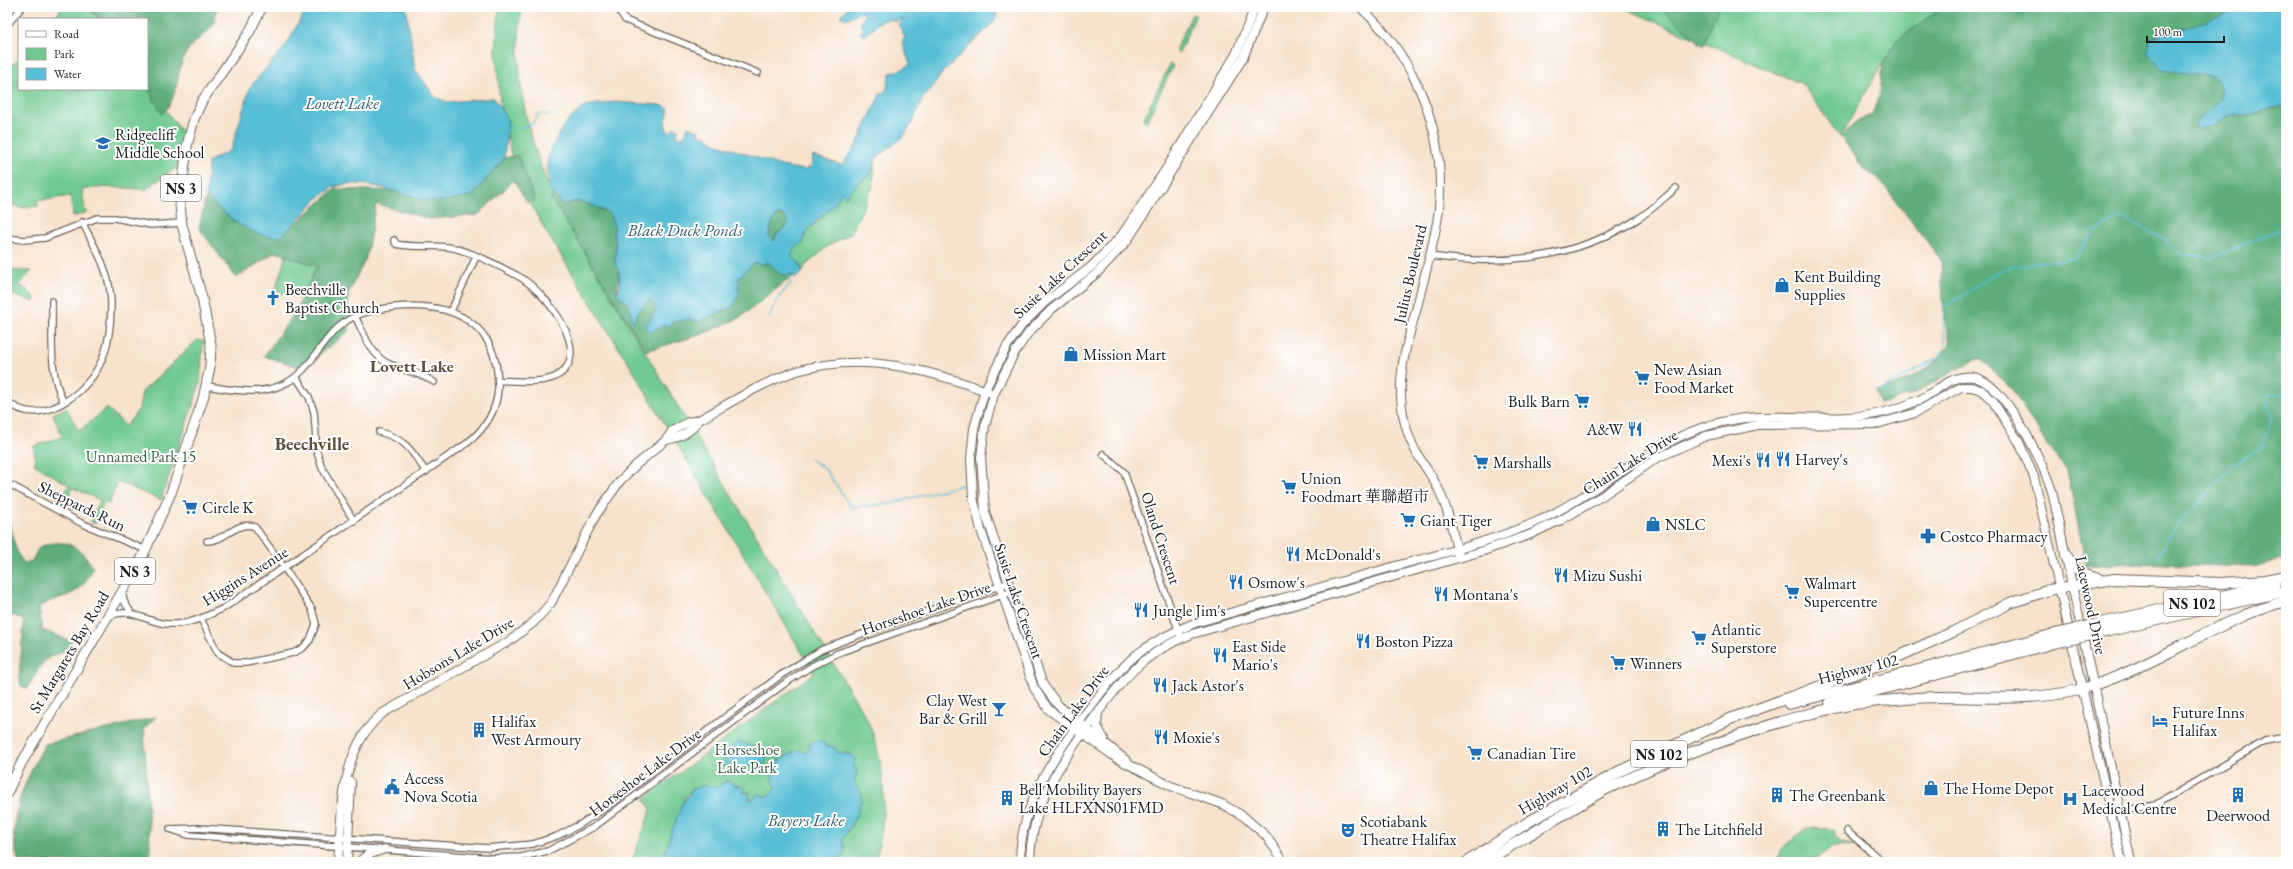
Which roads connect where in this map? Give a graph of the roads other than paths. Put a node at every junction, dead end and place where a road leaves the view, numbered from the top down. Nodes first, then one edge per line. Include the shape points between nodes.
1 (22, 7) edge
2 (262, 7) edge
3 (617, 7) edge
4 (1255, 7) edge
5 (1264, 7) edge
6 (1360, 7) edge
7 (7, 25) edge
8 (758, 73) dead end
9 (1676, 188) dead end
10 (82, 222) junction
11 (182, 223) junction
12 (7, 238) edge
13 (394, 240) dead end
14 (1429, 256) junction
15 (476, 257) junction
16 (52, 301) dead end
17 (451, 311) junction
18 (356, 316) junction
19 (296, 378) junction
20 (1976, 378) joint
21 (498, 381) junction
22 (434, 382) dead end
23 (207, 386) junction
24 (985, 390) junction
25 (1981, 390) joint
26 (994, 394) junction
27 (7, 401) edge
28 (63, 401) junction
29 (379, 432) dead end
30 (1103, 454) dead end
31 (426, 472) junction
32 (7, 483) edge
33 (354, 521) junction
34 (207, 541) dead end
35 (146, 550) junction
36 (1457, 550) junction
37 (2066, 556) junction
38 (1460, 558) junction
39 (284, 568) junction
40 (2286, 576) edge
41 (2103, 580) junction
42 (2286, 582) edge
43 (2072, 585) junction
44 (1010, 588) junction
45 (2059, 588) junction
46 (1001, 591) junction
47 (2286, 591) edge
48 (122, 592) junction
49 (1321, 592) junction
50 (2286, 601) edge
51 (131, 613) junction
52 (107, 618) junction
53 (201, 619) junction
54 (2099, 629) junction
55 (1178, 630) junction
56 (1181, 638) junction
57 (2052, 639) junction
58 (2093, 685) junction
59 (2081, 688) junction
60 (1098, 712) junction
61 (1078, 725) junction
62 (1084, 731) junction
63 (2286, 737) edge
64 (1107, 743) junction
65 (1675, 758) junction
66 (1132, 765) junction
67 (1616, 773) junction
68 (7, 793) edge
69 (2116, 814) junction
70 (218, 830) junction
71 (1847, 831) dead end
72 (266, 833) junction
73 (217, 837) junction
74 (265, 840) junction
75 (344, 842) junction
76 (435, 844) junction
77 (1022, 844) junction
78 (1031, 846) junction
79 (385, 850) junction
80 (434, 853) junction
81 (338, 862) edge
82 (347, 862) edge
83 (358, 862) edge
84 (1020, 862) edge
85 (1030, 862) edge
86 (1284, 862) edge
87 (1467, 862) edge
88 (1484, 862) edge
89 (1883, 862) edge
90 (2122, 862) edge
91 (2131, 862) edge

1 - 7 street
2 - 11 main road, St Margarets Bay Road / NS 3 via 249,33 206,95 194,120 188,139 181,186
3 - 8 street via 625,20
4 - 24 street, Susie Lake Crescent via 1236,54 1121,236 1091,267 1045,302 1022,325 1007,346
5 - 26 street, Susie Lake Crescent via 1243,58 1127,241 1097,273 1052,309 1029,332 1014,352
6 - 14 street, Julius Boulevard via 1383,30 1406,62 1420,89 1433,128 1440,188
9 - 14 street via 1627,226 1571,249 1542,256 1512,259 1464,260
10 - 11 street via 104,218 151,225
10 - 12 street via 45,238
10 - 28 street via 107,272 111,320 106,348 98,368 81,389
11 - 23 main road, St Margarets Bay Road / NS 3 via 210,334 211,360
13 - 15 street via 396,244 407,246 452,248
14 - 36 street, Julius Boulevard via 1402,367 1402,405 1411,442 1437,485 1446,507
15 - 17 street
15 - 21 street via 518,276 533,286 550,305 571,342 570,359 557,375 544,380
16 - 28 street via 52,356 56,381
17 - 18 street via 411,306 375,310
17 - 21 street via 471,323 485,339 496,362
18 - 19 street via 336,329
18 - 22 street via 377,356 388,364 423,375
19 - 23 street via 280,386 259,391
19 - 33 street via 314,412 317,452 322,468
20 - 36 street, Chain Lake Drive via 1956,378 1918,400 1881,413 1846,417 1747,416 1700,428 1658,447 1595,490 1537,521
20 - 37 street, Lacewood Drive via 1991,385 2018,421 2037,454 2052,491
21 - 31 street via 495,403 488,422 481,431
23 - 35 main road, St Margarets Bay Road / NS 3 via 170,493
24 - 26 street, Hobsons Lake Drive
24 - 46 street, Susie Lake Crescent via 974,428 972,480 978,519
24 - 75 street, Hobsons Lake Drive via 913,368 862,362 833,364 796,372 771,382 699,420 693,429 677,439 666,440 636,465 605,500 556,594 543,613 511,640 379,716 362,738 346,780
25 - 38 street, Chain Lake Drive via 1971,387 1956,388 1915,413 1877,424 1758,425 1706,436 1657,458 1602,496 1561,520 1506,544
25 - 45 street, Lacewood Drive via 2000,412 2028,461
26 - 44 street, Susie Lake Crescent via 982,444 982,486 985,512
27 - 28 street via 16,408 30,412 44,411
29 - 31 street via 404,442
30 - 55 street, Oland Crescent via 1124,472
31 - 33 street, Higgins Avenue
32 - 35 street, Sheppards Run via 85,525
33 - 39 street, Higgins Avenue
34 - 39 street via 218,540 242,526 252,526 261,534
35 - 48 main road, St Margarets Bay Road / NS 3
36 - 38 street, Julius Boulevard
36 - 49 street, Chain Lake Drive
37 - 41 highway via 2079,571
37 - 43 street, Lacewood Drive
38 - 49 street, Chain Lake Drive
39 - 53 street, Higgins Avenue via 224,608
39 - 53 street via 310,606 315,618 313,635 303,648 294,653 234,663 218,653
40 - 41 highway via 2221,583
41 - 43 highway
42 - 54 highway, Highway 102 / NS 102
43 - 45 highway
43 - 58 street, Lacewood Drive
44 - 46 street, Horseshoe Lake Drive
44 - 46 street, Horseshoe Lake Drive
44 - 61 street, Susie Lake Crescent via 1043,685 1055,702
45 - 59 street, Lacewood Drive
45 - 67 highway via 2010,603 1954,632 1884,663 1730,719
46 - 61 street, Susie Lake Crescent via 1036,692 1050,710
46 - 76 street, Horseshoe Lake Drive via 842,641 816,652 781,675 601,811 557,836 533,844 506,848
46 - 80 street, Horseshoe Lake Drive via 847,649 817,663 784,684 594,827 548,851 509,858
47 - 54 highway, Highway 102 / NS 102
48 - 51 street via 125,605
48 - 52 main road, St Margarets Bay Road / NS 3
49 - 55 street, Chain Lake Drive
49 - 56 street, Chain Lake Drive
50 - 58 highway via 2226,624 2120,677
51 - 52 street via 120,612
51 - 53 street, Higgins Avenue via 151,622 168,624 190,623
52 - 68 main road, St Margarets Bay Road / NS 3 via 18,768
54 - 57 highway, Highway 102 / NS 102, bridge
55 - 56 street, Oland Crescent
55 - 61 street, Chain Lake Drive via 1145,648 1126,664 1106,685
56 - 60 street, Chain Lake Drive via 1158,650 1132,671
57 - 65 highway, Highway 102 / NS 102 via 1816,707
57 - 67 highway, Highway 102 / NS 102 via 1806,698 1720,728
58 - 59 highway
58 - 69 street, Lacewood Drive
59 - 65 highway via 2028,697 1937,697 1824,709
59 - 69 street, Lacewood Drive
60 - 62 street, Chain Lake Drive
60 - 64 street via 1097,726
61 - 62 street
61 - 77 street, Chain Lake Drive via 1036,791 1025,823
62 - 64 street
62 - 66 street via 1118,759
62 - 78 street, Chain Lake Drive via 1062,760 1049,784 1036,818
63 - 69 street via 2265,741 2159,803
64 - 66 street
65 - 88 highway, Highway 102 / NS 102 via 1604,790
66 - 86 street via 1171,786 1232,808 1266,836
67 - 87 highway, Highway 102 / NS 102 via 1530,821
69 - 90 street, Lacewood Drive
69 - 91 street, Lacewood Drive
70 - 72 street, Horseshoe Lake Drive
70 - 73 street
70 - 73 street, Horseshoe Lake Drive via 174,827 170,829 188,835
71 - 89 street
72 - 74 street
72 - 75 street, Horseshoe Lake Drive
73 - 74 street, Horseshoe Lake Drive
74 - 75 street, Horseshoe Lake Drive
75 - 76 street, Horseshoe Lake Drive
75 - 79 street, Horseshoe Lake Drive
75 - 81 street
75 - 82 street
76 - 80 street
77 - 78 street
77 - 84 street, Chain Lake Drive
78 - 85 street, Chain Lake Drive
79 - 80 street, Horseshoe Lake Drive
79 - 83 street

